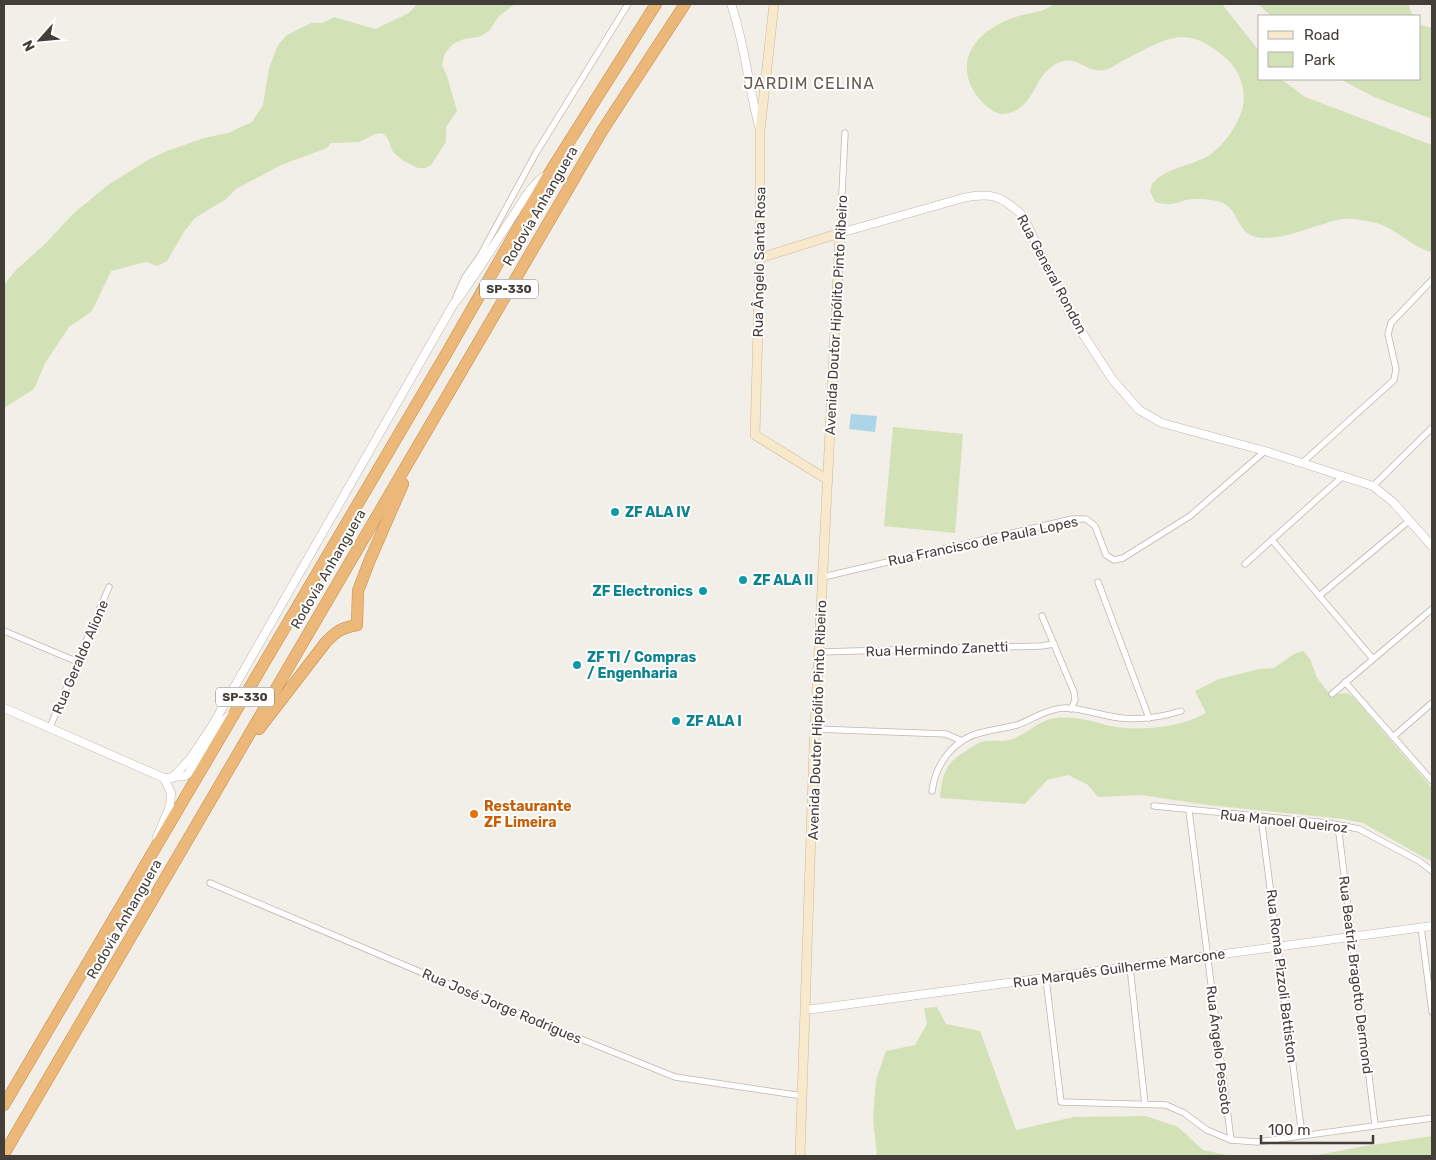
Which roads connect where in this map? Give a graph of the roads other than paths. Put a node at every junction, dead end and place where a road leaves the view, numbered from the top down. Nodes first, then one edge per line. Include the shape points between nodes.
1 (628, 4) edge
2 (656, 4) edge
3 (686, 4) edge
4 (731, 4) edge
5 (774, 4) edge
6 (760, 131) junction
7 (845, 134) dead end
8 (550, 172) junction
9 (840, 233) junction
10 (760, 258) junction
11 (1432, 280) edge
12 (453, 305) junction
13 (1432, 428) edge
14 (425, 433) junction
15 (1265, 451) junction
16 (1302, 463) junction
17 (1343, 476) junction
18 (828, 480) junction
19 (1373, 486) junction
20 (1410, 520) junction
21 (1272, 540) junction
22 (1432, 546) edge
23 (1245, 564) dead end
24 (823, 577) junction
25 (1098, 582) dead end
26 (109, 588) dead end
27 (1320, 596) junction
28 (1432, 609) edge
29 (1042, 616) dead end
30 (4, 632) edge
31 (1054, 644) junction
32 (819, 652) junction
33 (1373, 659) junction
34 (78, 662) junction
35 (1345, 682) junction
36 (1332, 694) dead end
37 (1432, 703) edge
38 (239, 707) junction
39 (4, 708) edge
40 (1071, 708) junction
41 (1181, 711) dead end
42 (1149, 718) junction
43 (50, 728) junction
44 (815, 729) junction
45 (1393, 737) junction
46 (962, 741) junction
47 (236, 758) junction
48 (164, 778) junction
49 (172, 778) junction
50 (1432, 781) edge
51 (932, 791) dead end
52 (1154, 806) dead end
53 (1190, 811) junction
54 (1261, 817) junction
55 (1338, 825) junction
56 (149, 860) junction
57 (1432, 870) edge
58 (210, 883) dead end
59 (1421, 926) junction
60 (1432, 926) edge
61 (1351, 936) junction
62 (1278, 947) junction
63 (1208, 956) junction
64 (1130, 967) junction
65 (1046, 979) junction
66 (806, 1010) junction
67 (1432, 1012) edge
68 (803, 1096) junction
69 (1146, 1104) junction
70 (4, 1105) edge
71 (1432, 1118) edge
72 (1375, 1125) junction
73 (1302, 1135) junction
74 (1231, 1140) junction
75 (4, 1155) edge
76 (800, 1156) edge

1 - 12 street via 536,153 480,256 465,277
2 - 8 highway, Rodovia Anhanguera / SP-330
3 - 14 highway, Rodovia Anhanguera / SP-330 via 602,131
4 - 6 street
5 - 6 main road, Rua Ângelo Santa Rosa
6 - 10 main road, Rua Ângelo Santa Rosa
7 - 9 street, Avenida Doutor Hipólito Pinto Ribeiro
8 - 12 street via 536,182
8 - 38 highway, Rodovia Anhanguera / SP-330
9 - 10 main road, Rua General Rondon
9 - 15 street, Rua General Rondon via 963,198 981,194 998,197 1023,216 1070,314 1112,378 1139,410 1162,423
9 - 18 main road, Avenida Doutor Hipólito Pinto Ribeiro
10 - 18 main road, Rua Ângelo Santa Rosa via 754,435
11 - 16 street via 1392,323 1388,334 1396,369 1394,380
12 - 49 street via 212,726 190,759
13 - 19 street
14 - 47 highway, Rodovia Anhanguera / SP-330
14 - 47 highway via 358,591 357,625 344,628 326,642
15 - 16 street, Rua General Rondon
15 - 24 street, Rua Francisco de Paula Lopes via 1190,516 1123,558 1114,560 1106,554 1095,526 1086,519 1072,519
16 - 17 street, Rua General Rondon
17 - 19 street, Rua General Rondon
17 - 21 street
18 - 24 main road, Avenida Doutor Hipólito Pinto Ribeiro
19 - 20 street, Rua General Rondon
20 - 22 street, Rua General Rondon
20 - 27 street
21 - 23 street
21 - 27 street
24 - 32 main road, Avenida Doutor Hipólito Pinto Ribeiro
25 - 42 street
26 - 34 street, Rua Geraldo Alione
27 - 33 street
28 - 33 street
29 - 31 street
30 - 34 street
31 - 32 street, Rua Hermindo Zanetti
31 - 40 street via 1074,692 1076,700
32 - 44 main road, Avenida Doutor Hipólito Pinto Ribeiro
33 - 35 street
34 - 43 street, Rua Geraldo Alione
35 - 36 street
35 - 45 street
37 - 45 street
38 - 49 street via 223,721 188,774
38 - 56 highway, Rodovia Anhanguera / SP-330
39 - 43 street
40 - 42 street via 1120,718
40 - 46 street via 1046,712
41 - 42 street
43 - 48 street
44 - 46 street via 946,734
44 - 66 main road, Avenida Doutor Hipólito Pinto Ribeiro
45 - 50 street
46 - 51 street via 941,763
47 - 75 highway, Rodovia Anhanguera / SP-330
48 - 49 street
48 - 56 street via 171,793 170,806
52 - 53 street, Rua Manoel Queiroz
53 - 54 street, Rua Manoel Queiroz
53 - 63 street, Rua Ângelo Pessoto
54 - 55 street, Rua Manoel Queiroz
54 - 62 street, Rua Roma Pizzoli Battiston
55 - 57 street, Rua Manoel Queiroz via 1359,829
55 - 61 street, Rua Beatriz Bragotto Dermond
56 - 70 highway, Rodovia Anhanguera / SP-330
58 - 68 street, Rua José Jorge Rodrigues via 675,1077
59 - 60 street, Rua Marquês Guilherme Marcone
59 - 61 street, Rua Marquês Guilherme Marcone
59 - 67 street
61 - 62 street, Rua Marquês Guilherme Marcone
61 - 72 street, Rua Beatriz Bragotto Dermond
62 - 63 street, Rua Marquês Guilherme Marcone
62 - 73 street, Rua Roma Pizzoli Battiston
63 - 64 street, Rua Marquês Guilherme Marcone
63 - 74 street, Rua Ângelo Pessoto
64 - 65 street, Rua Marquês Guilherme Marcone
64 - 69 street
65 - 66 street, Rua Marquês Guilherme Marcone
65 - 69 street via 1061,1102
66 - 68 main road, Avenida Doutor Hipólito Pinto Ribeiro
68 - 76 main road, Avenida Doutor Hipólito Pinto Ribeiro
69 - 74 street via 1166,1105 1184,1112 1207,1130
71 - 72 street
72 - 73 street
73 - 74 street via 1257,1142

